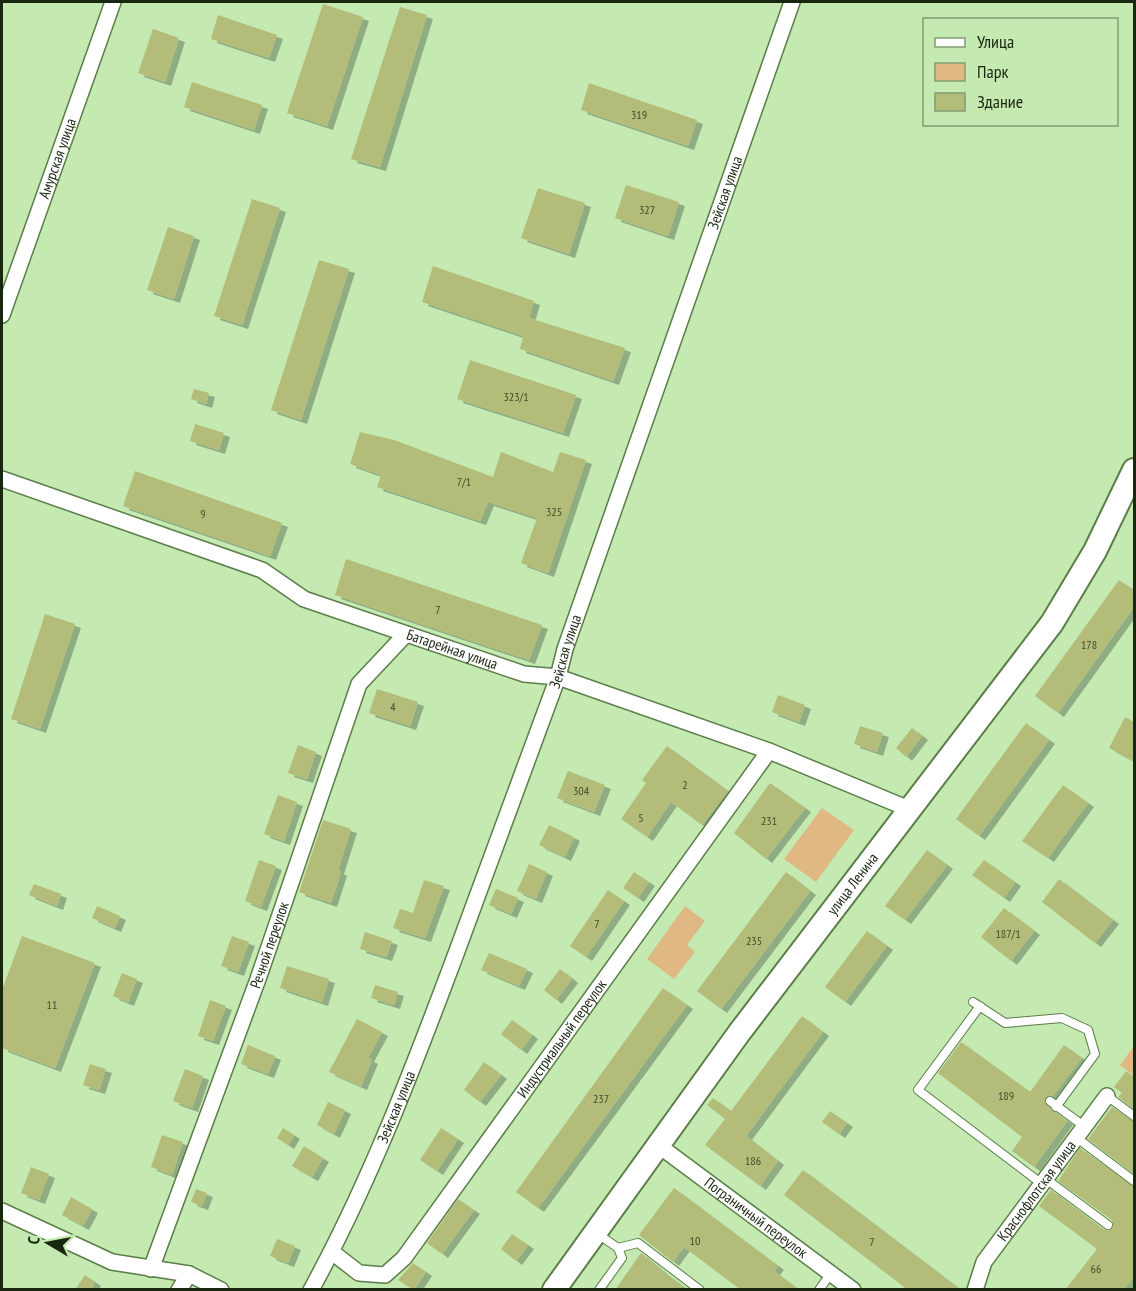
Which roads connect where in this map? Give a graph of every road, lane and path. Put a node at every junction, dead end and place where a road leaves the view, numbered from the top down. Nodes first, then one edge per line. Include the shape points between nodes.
1 (113, 2) edge
2 (792, 2) edge
3 (2, 315) edge
4 (1134, 470) edge
5 (2, 479) edge
6 (406, 634) junction
7 (558, 677) junction
8 (769, 751) junction
9 (909, 809) junction
10 (1107, 1096) joint
11 (1134, 1116) edge
12 (1081, 1133) junction
13 (658, 1145) junction
14 (1044, 1181) junction
15 (1134, 1181) edge
16 (2, 1211) edge
17 (1108, 1225) dead end
18 (594, 1232) junction
19 (618, 1248) junction
20 (332, 1252) junction
21 (151, 1269) junction
22 (189, 1274) junction
23 (831, 1274) junction
24 (179, 1290) edge
25 (220, 1290) edge
26 (311, 1290) edge
27 (554, 1290) edge
28 (599, 1290) edge
29 (700, 1290) edge
30 (819, 1290) edge
31 (853, 1290) edge
32 (975, 1290) edge

1 - 3 street, Амурская улица
2 - 7 street, Зейская улица
4 - 9 main road, улица Ленина via 1095,551 1052,623
5 - 6 street, Батарейная улица via 262,570 304,599
6 - 7 street, Батарейная улица via 524,674
6 - 21 street, Речной переулок via 359,684 258,979
7 - 8 street, Батарейная улица
7 - 20 street, Зейская улица via 413,1065
8 - 9 street, Батарейная улица
8 - 20 street, Индустриальный переулок via 404,1258 385,1275 359,1273
9 - 13 main road, улица Ленина
10 - 11 lane
10 - 12 street, Краснофлотская улица
12 - 14 street, Краснофлотская улица
12 - 14 lane via 1053,1104 1095,1054 1088,1030 1062,1018 1005,1023 977,1004 918,1090
12 - 15 lane
13 - 18 main road, улица Ленина
13 - 23 street, Пограничный переулок
14 - 17 lane
14 - 32 street, Краснофлотская улица via 984,1262
16 - 21 street via 112,1262
18 - 19 lane
18 - 27 main road, улица Ленина
19 - 28 lane via 622,1258
19 - 29 lane via 638,1243
20 - 26 street, Зейская улица
21 - 22 street
22 - 24 street
22 - 25 street
23 - 30 lane
23 - 31 street, Пограничный переулок

